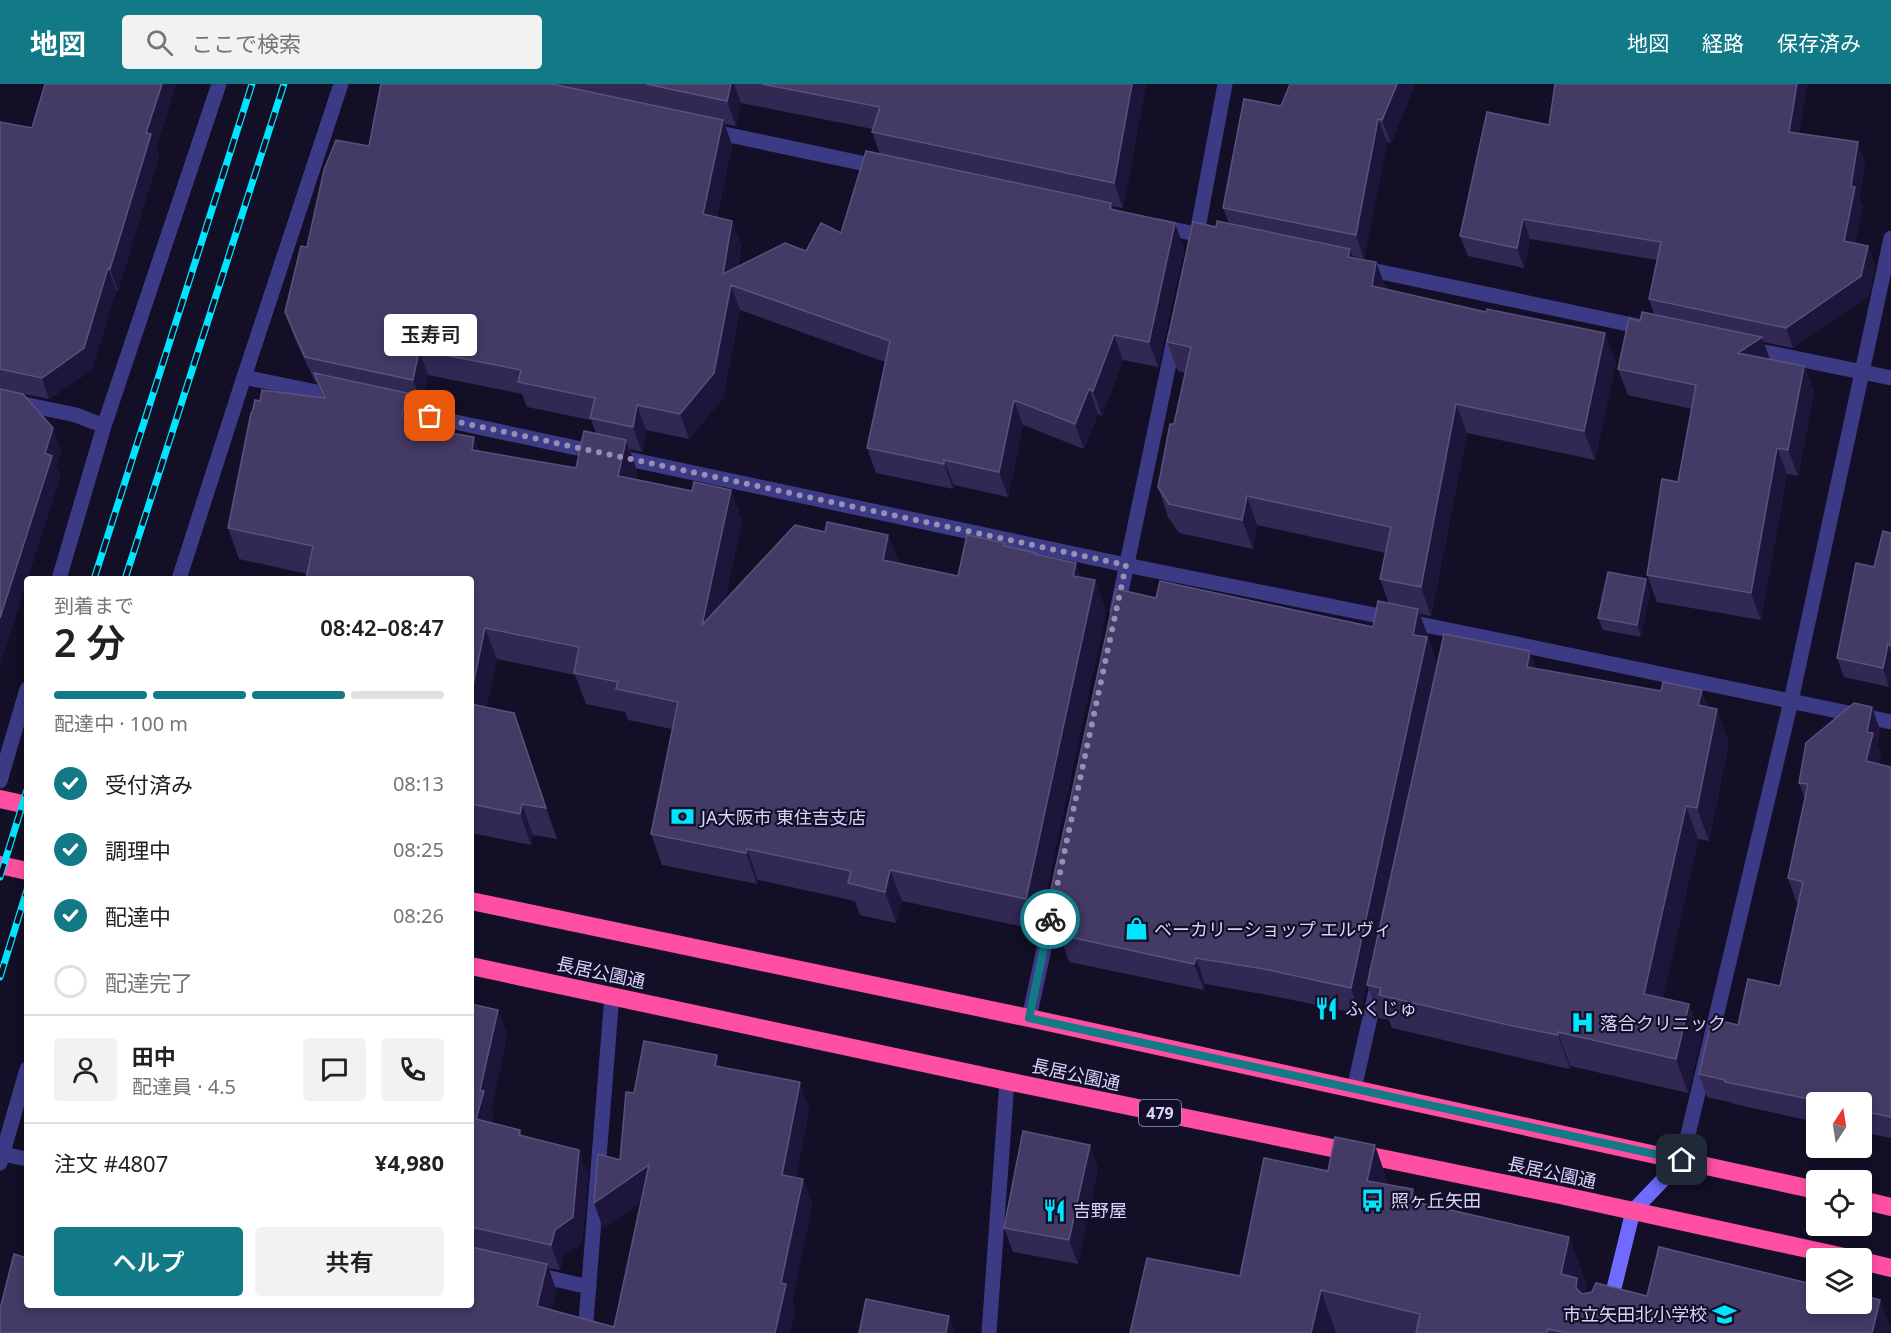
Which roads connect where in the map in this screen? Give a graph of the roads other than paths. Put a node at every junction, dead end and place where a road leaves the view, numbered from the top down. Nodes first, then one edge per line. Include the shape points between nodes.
1 (219, 84) edge
2 (341, 84) edge
3 (1226, 84) edge
4 (699, 128) edge
5 (896, 170) edge
6 (1139, 222) edge
7 (1197, 234) junction
8 (1891, 238) edge
9 (1220, 239) edge
10 (1192, 257) edge
11 (1348, 266) edge
12 (1177, 326) edge
13 (1664, 331) edge
14 (1734, 346) edge
15 (1862, 372) junction
16 (244, 377) junction
17 (1891, 378) edge
18 (0, 399) edge
19 (360, 402) edge
20 (383, 406) edge
21 (104, 426) junction
22 (1126, 565) junction
23 (60, 576) edge
24 (180, 576) edge
25 (1114, 623) edge
26 (24, 699) edge
27 (1791, 701) junction
28 (1891, 722) edge
29 (0, 781) edge
30 (0, 799) edge
31 (24, 804) edge
32 (0, 865) edge
33 (24, 870) edge
34 (1057, 888) edge
35 (474, 902) edge
36 (1382, 962) edge
37 (474, 967) edge
38 (612, 996) junction
39 (1029, 1018) junction
40 (24, 1079) edge
41 (1007, 1081) junction
42 (1354, 1089) junction
43 (1, 1158) edge
44 (24, 1159) edge
45 (1682, 1160) junction
46 (1806, 1188) edge
47 (1872, 1202) edge
48 (1891, 1207) edge
49 (1633, 1211) junction
50 (1806, 1249) edge
51 (1872, 1263) edge
52 (1891, 1268) edge
53 (514, 1270) edge
54 (589, 1287) junction
55 (585, 1333) edge
56 (989, 1333) edge
57 (1603, 1333) edge

1 - 21 street
2 - 16 street
3 - 7 street
4 - 5 street
6 - 7 street
7 - 9 street
7 - 10 street
8 - 15 street
11 - 13 street
12 - 22 street
14 - 15 street
15 - 17 street
15 - 27 street
16 - 19 street
16 - 24 street
18 - 21 street via 76,415
20 - 22 street
21 - 23 street
22 - 25 street
22 - 27 street via 1453,636
26 - 29 street
27 - 28 street
27 - 45 street
30 - 31 highway
32 - 33 highway
34 - 39 street
35 - 39 highway
36 - 42 street
37 - 38 highway, 長居公園通 / 479
38 - 41 highway, 長居公園通 / 479
38 - 54 street
39 - 42 highway
40 - 43 street
41 - 49 highway, 長居公園通 / 479
41 - 56 street
42 - 45 highway
43 - 44 street
45 - 46 highway
45 - 49 street
47 - 48 highway
49 - 50 highway, 長居公園通 / 479
49 - 57 street
51 - 52 highway
53 - 54 street
54 - 55 street

